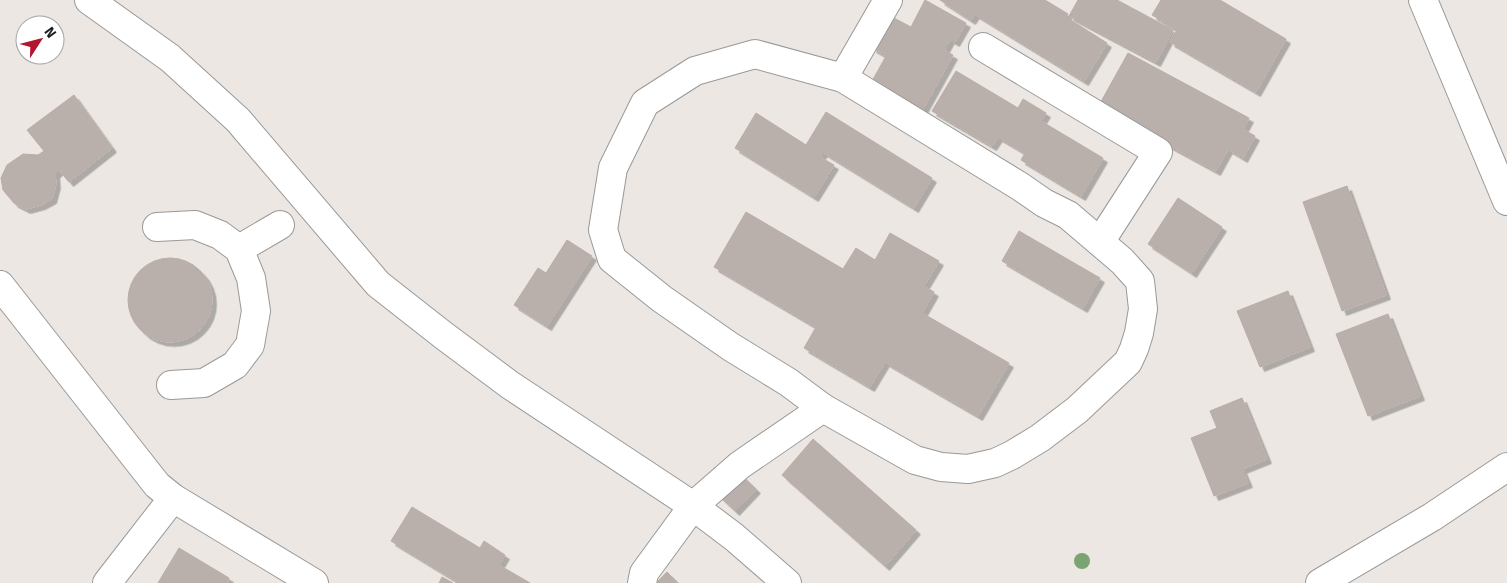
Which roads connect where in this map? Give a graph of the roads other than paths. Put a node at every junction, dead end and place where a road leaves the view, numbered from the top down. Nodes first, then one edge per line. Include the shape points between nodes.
1 (89, 0) edge
2 (888, 0) edge
3 (1423, 0) edge
4 (983, 47) dead end
5 (843, 78) junction
6 (1507, 201) edge
7 (280, 226) dead end
8 (157, 227) dead end
9 (1100, 242) junction
10 (239, 249) junction
11 (0, 285) edge
12 (171, 385) dead end
13 (823, 408) junction
14 (1507, 466) edge
15 (173, 498) junction
16 (692, 506) junction
17 (107, 583) edge
18 (314, 583) edge
19 (642, 583) edge
20 (787, 583) edge
21 (1320, 583) edge

1 - 16 street via 170,58 238,120 378,284 510,385
2 - 5 street
3 - 6 street
4 - 9 street via 1158,152
5 - 9 street via 1068,215
5 - 13 street via 755,54 695,71 645,103 613,168 603,230 612,259 662,299
7 - 10 street
8 - 10 street via 195,225 220,235
9 - 13 street via 1140,281 1143,309 1134,349 1128,362 1077,410 1019,451 995,463 968,469 941,467 915,460
10 - 12 street via 251,278 256,311 250,345 235,365 204,383
11 - 15 street via 157,485
13 - 16 street via 740,465
14 - 21 street via 1432,516
15 - 17 street
15 - 18 street
16 - 19 street via 644,574
16 - 20 street

